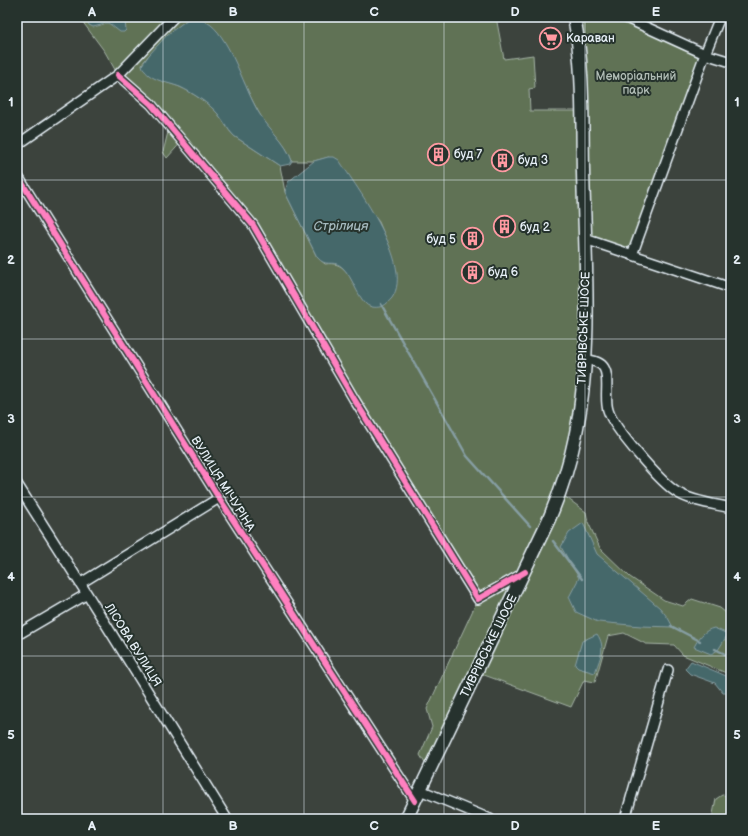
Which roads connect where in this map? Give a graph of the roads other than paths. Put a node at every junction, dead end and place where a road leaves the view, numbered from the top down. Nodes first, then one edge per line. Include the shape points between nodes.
1 (174, 17) edge
2 (574, 17) edge
3 (624, 17) edge
4 (720, 17) edge
5 (705, 54) junction
6 (731, 62) edge
7 (118, 75) junction
8 (17, 145) edge
9 (17, 175) edge
10 (585, 239) junction
11 (632, 255) junction
12 (731, 288) edge
13 (585, 359) junction
14 (17, 484) edge
15 (219, 498) junction
16 (731, 508) edge
17 (525, 572) junction
18 (81, 583) junction
19 (88, 594) junction
20 (17, 635) edge
21 (668, 670) dead end
22 (417, 796) junction
23 (228, 819) edge
24 (406, 819) edge
25 (490, 819) edge
26 (625, 819) edge

1 - 7 street
2 - 10 main road, ТИВРІВСЬКЕ ШОСЕ via 580,68
3 - 5 street
4 - 5 street
5 - 6 street
5 - 11 street
7 - 8 street
7 - 17 street via 151,104 253,225 354,399 478,599
9 - 15 street, ВУЛИЦЯ МІЧУРІНА
10 - 11 street
10 - 13 main road, ТИВРІВСЬКЕ ШОСЕ
11 - 12 street
13 - 16 street via 595,361 604,368 606,402 610,416 629,443 666,484 684,496
13 - 17 main road, ТИВРІВСЬКЕ ШОСЕ via 576,432 560,494
14 - 18 street, ЛІСОВА ВУЛИЦЯ
15 - 18 street
15 - 22 street, ВУЛИЦЯ МІЧУРІНА
17 - 22 main road, ТИВРІВСЬКЕ ШОСЕ
18 - 19 street, ЛІСОВА ВУЛИЦЯ
19 - 20 street
19 - 23 street, ЛІСОВА ВУЛИЦЯ
21 - 26 street
22 - 24 main road, ТИВРІВСЬКЕ ШОСЕ
22 - 25 street

